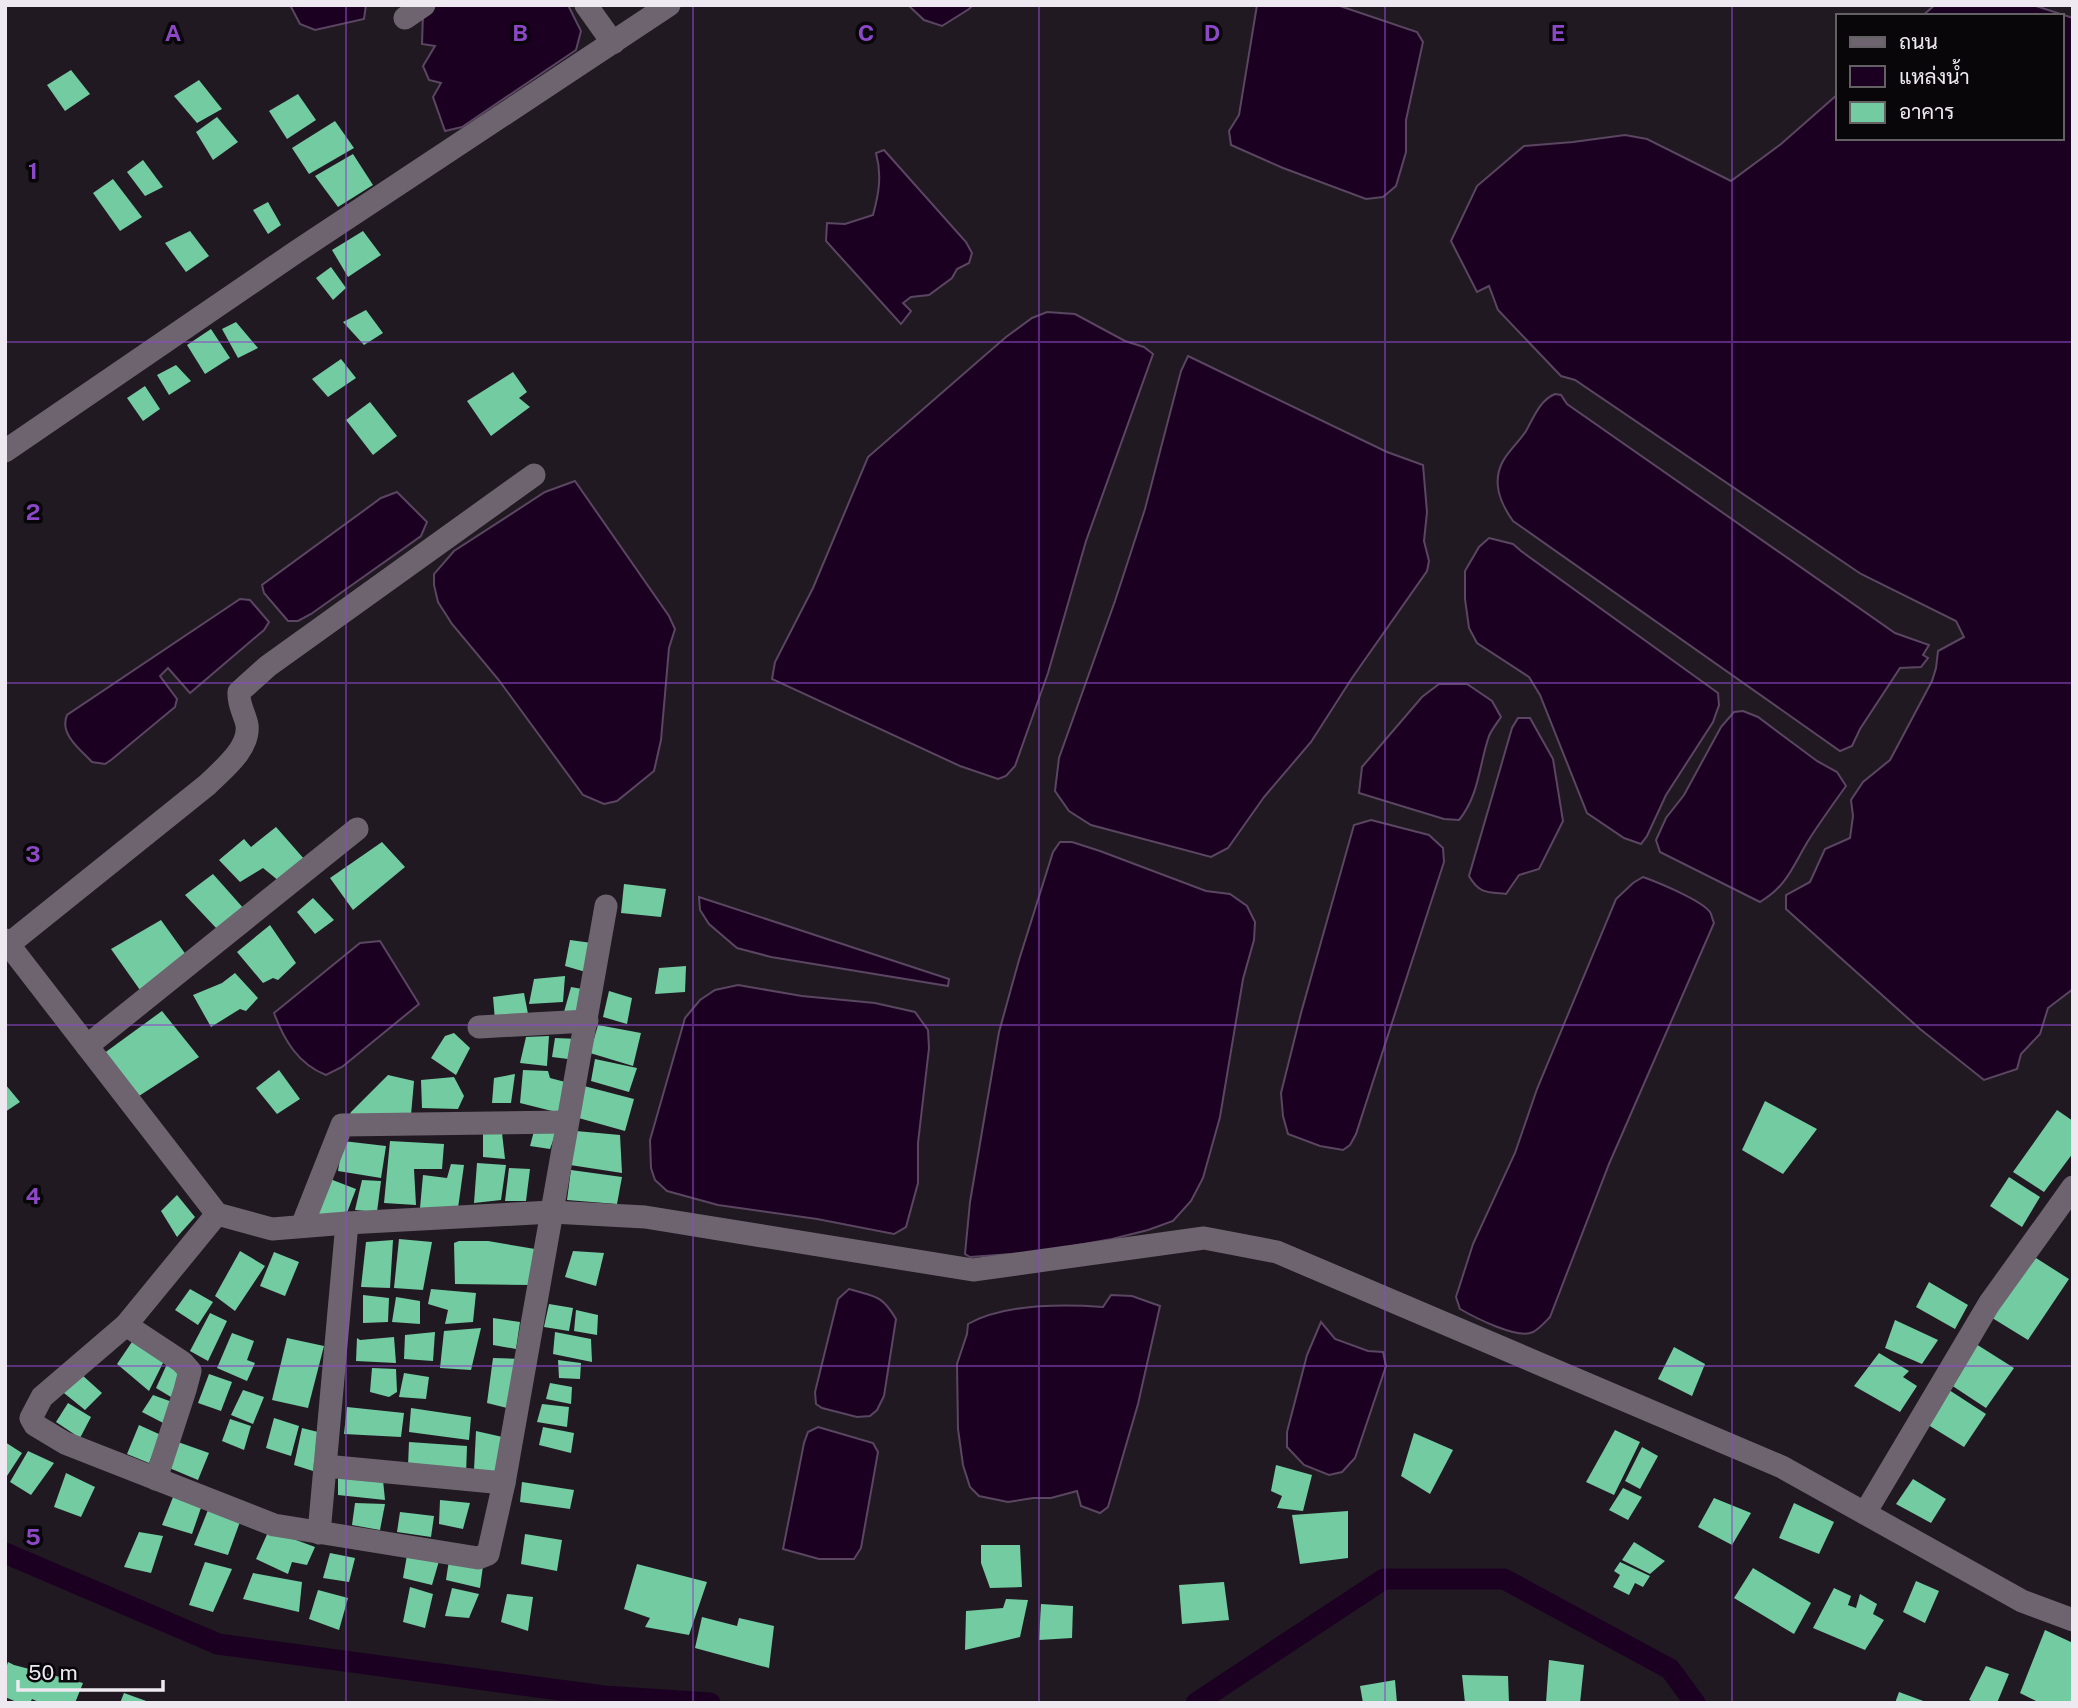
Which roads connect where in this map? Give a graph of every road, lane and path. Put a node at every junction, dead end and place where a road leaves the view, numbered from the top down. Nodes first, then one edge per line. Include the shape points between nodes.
1 (424, 5) edge
2 (586, 5) edge
3 (669, 5) edge
4 (405, 19) dead end
5 (613, 43) junction
6 (5, 451) edge
7 (534, 475) dead end
8 (358, 830) dead end
9 (607, 906) dead end
10 (7, 942) edge
11 (587, 1021) junction
12 (479, 1027) dead end
13 (87, 1046) junction
14 (567, 1122) junction
15 (2073, 1186) edge
16 (552, 1212) junction
17 (217, 1214) junction
18 (347, 1223) junction
19 (302, 1226) junction
20 (126, 1325) junction
21 (325, 1466) junction
22 (156, 1479) junction
23 (505, 1483) junction
24 (1865, 1513) junction
25 (319, 1533) junction
26 (2073, 1620) edge

1 - 4 street
2 - 5 street
3 - 5 street
5 - 6 street
7 - 10 street via 268,666 239,692 247,726 245,741 234,757 207,785
8 - 13 street
9 - 11 street
10 - 13 street
11 - 12 street
11 - 14 street
13 - 17 street
14 - 16 street
14 - 19 street via 342,1125
15 - 24 street via 1989,1304
16 - 18 street
16 - 23 street
16 - 24 street via 645,1217 973,1270 1204,1238 1278,1252 1782,1467
17 - 19 street via 272,1229
17 - 20 street
18 - 19 street
18 - 21 street
20 - 22 street via 190,1371
20 - 22 street via 42,1397 31,1418 65,1443
21 - 23 street
21 - 25 street
22 - 25 street via 274,1525
23 - 25 street via 492,1543 488,1554 478,1558
24 - 26 street via 2022,1601

